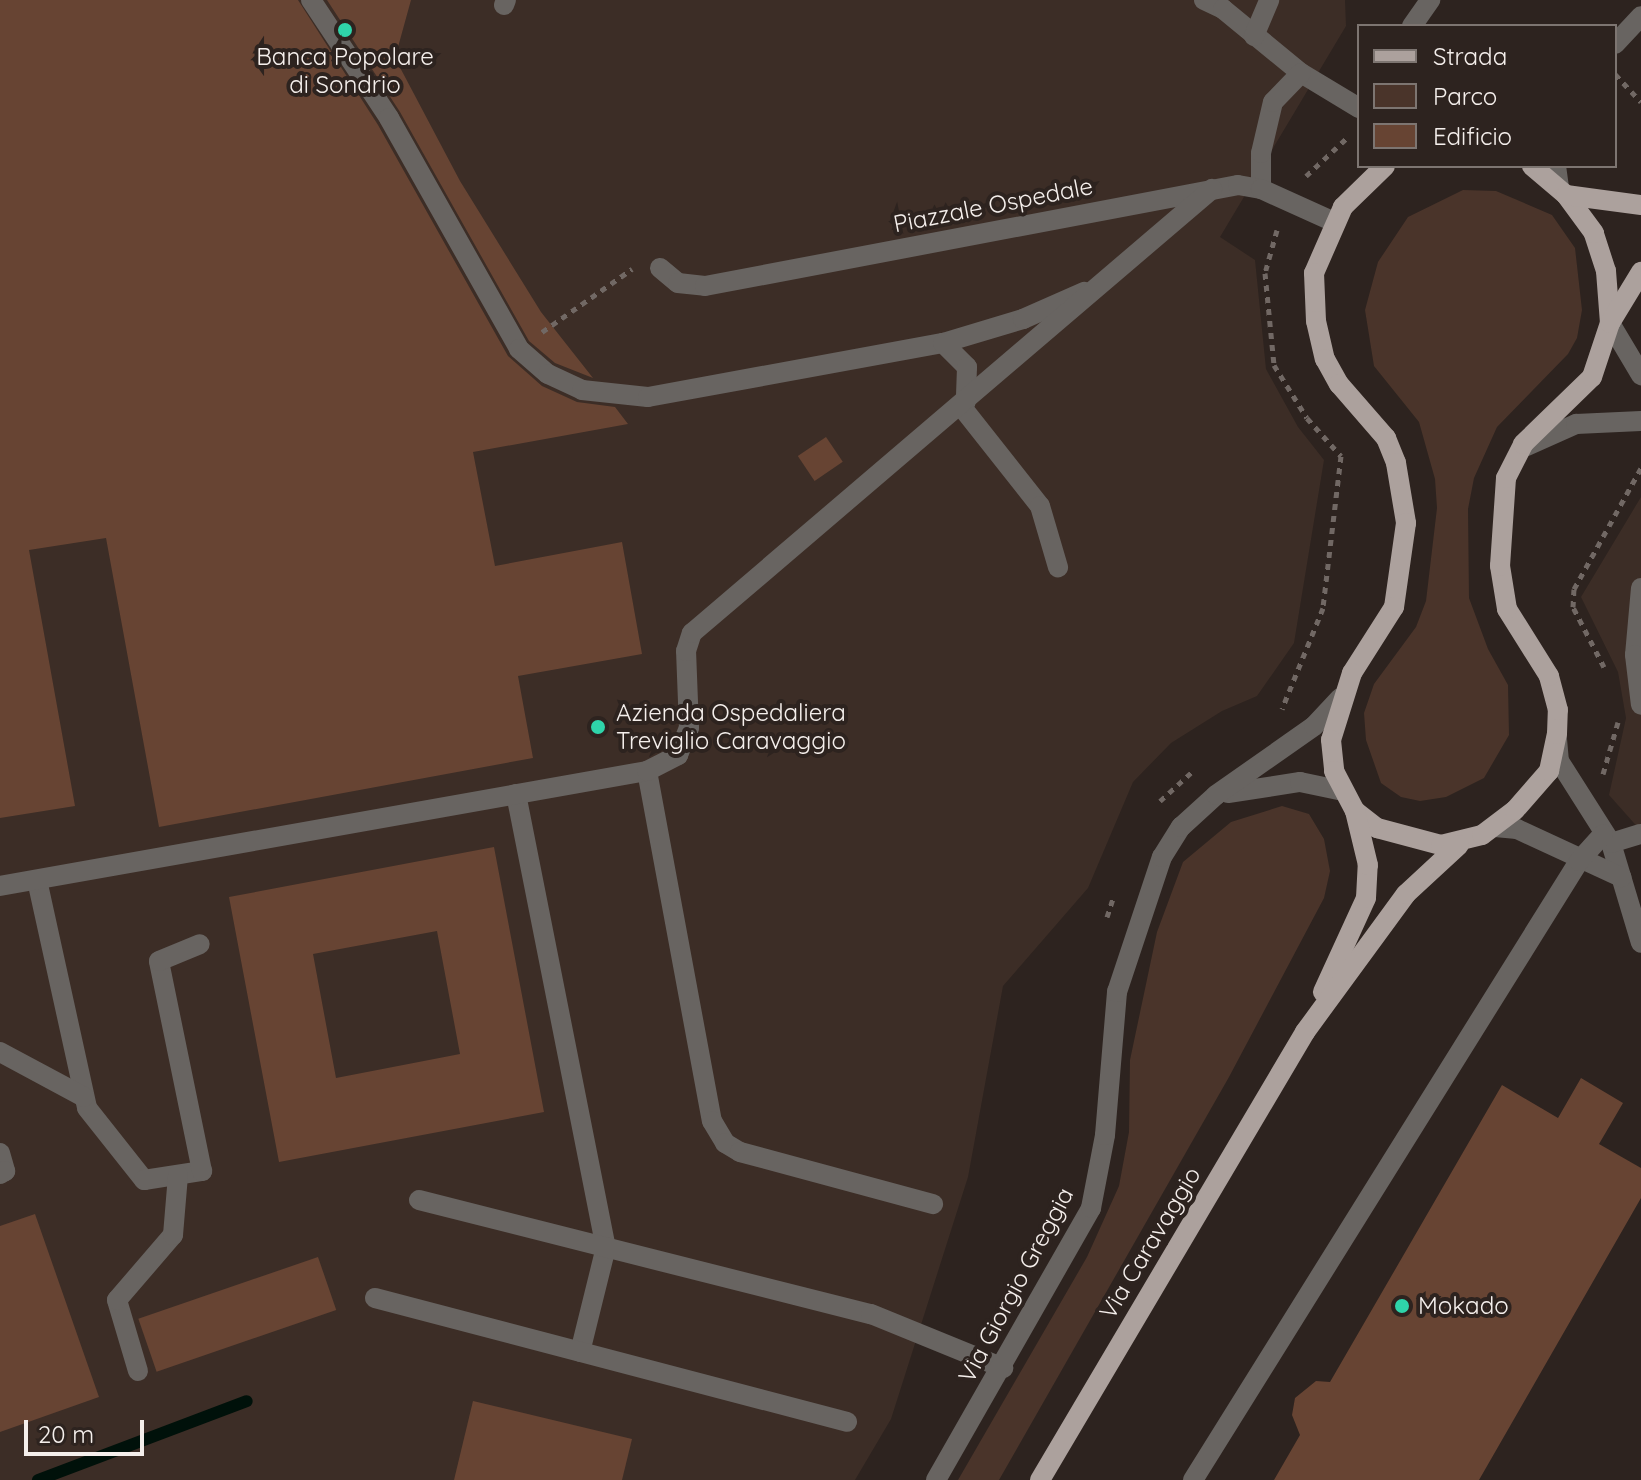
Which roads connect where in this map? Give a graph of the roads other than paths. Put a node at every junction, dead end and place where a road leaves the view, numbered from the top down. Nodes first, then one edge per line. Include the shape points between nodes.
1 (311, 0) edge
2 (1204, 0) edge
3 (1269, 0) edge
4 (1430, 0) edge
5 (1641, 16) edge
6 (1413, 24) edge
7 (1254, 36) junction
8 (1617, 42) edge
9 (1301, 73) junction
10 (1357, 106) edge
11 (1382, 168) edge
12 (1534, 168) edge
13 (1556, 168) edge
14 (1212, 189) junction
15 (1261, 189) junction
16 (1562, 191) junction
17 (1641, 205) edge
18 (1334, 222) junction
19 (650, 266) road end
20 (1641, 272) edge
21 (1113, 278) junction
22 (1610, 323) junction
23 (943, 343) junction
24 (1641, 375) edge
25 (964, 404) junction
26 (1641, 421) edge
27 (1518, 454) junction
28 (1058, 567) dead end
29 (1641, 588) edge
30 (1340, 698) junction
31 (1641, 705) edge
32 (1557, 734) junction
33 (647, 771) junction
34 (1343, 791) junction
35 (516, 794) junction
36 (1216, 795) junction
37 (1355, 811) junction
38 (1495, 827) junction
39 (1641, 834) edge
40 (1607, 839) junction
41 (1465, 840) junction
42 (1579, 861) junction
43 (1621, 877) junction
44 (37, 880) junction
45 (0, 886) edge
46 (1641, 943) edge
47 (200, 944) dead end
48 (1305, 1032) junction
49 (0, 1052) edge
50 (84, 1097) junction
51 (0, 1153) edge
52 (0, 1174) edge
53 (178, 1175) junction
54 (419, 1200) dead end
55 (933, 1204) dead end
56 (606, 1247) junction
57 (375, 1298) dead end
58 (580, 1352) junction
59 (1003, 1368) junction
60 (138, 1371) dead end
61 (847, 1422) dead end
62 (936, 1480) edge
63 (1040, 1480) edge
64 (1193, 1480) edge

1 - 23 street via 389,118 519,349 564,383 600,395 638,398
2 - 7 street
3 - 7 street
4 - 6 street
5 - 8 street
7 - 9 street
9 - 10 street
9 - 15 street via 1273,102 1261,153
11 - 18 main road, Via Caravaggio via 1361,185
12 - 16 main road, Via Caravaggio
13 - 16 street, Via Caravaggio
14 - 15 street, Piazzale Ospedale via 1246,184
14 - 19 street, Piazzale Ospedale via 705,286 678,283
14 - 21 street
15 - 18 street, Piazzale Ospedale
16 - 17 main road
16 - 22 main road, Via Caravaggio via 1594,233 1606,271
18 - 30 main road, Via Caravaggio via 1314,273 1320,342 1339,384 1386,438 1396,463 1406,523 1394,607
20 - 22 main road, Via Caravaggio
21 - 23 street via 1038,313
21 - 25 street
22 - 24 street
22 - 27 main road, Via Caravaggio via 1606,347 1580,394
23 - 25 street via 967,367
25 - 28 street via 1040,506
25 - 33 street via 692,633 686,651 689,728 678,755
26 - 27 street via 1576,424 1543,436
27 - 32 main road, Via Caravaggio via 1506,478 1500,566 1507,609 1549,676 1558,710
29 - 31 street via 1635,655
30 - 34 main road, Via Caravaggio via 1331,740
30 - 36 street, Via Giorgio Greggia via 1304,733
32 - 38 main road, Via Caravaggio via 1549,771
32 - 40 street, Via Caravaggio via 1559,761
33 - 35 street
33 - 55 street via 712,1121 725,1143
34 - 36 street via 1300,782
34 - 37 main road, Via Caravaggio
35 - 44 street
35 - 56 street
36 - 59 street, Via Giorgio Greggia via 1181,827 1146,893 1117,992 1105,1135 1091,1208
37 - 41 main road, Via Caravaggio via 1377,828 1407,840 1441,845
37 - 48 main road, Via Caravaggio via 1368,865 1366,898
38 - 41 main road, Via Caravaggio
38 - 42 street via 1534,836
39 - 40 street
40 - 42 street
40 - 43 street, Via Caravaggio
41 - 48 main road, Via Caravaggio via 1406,894
42 - 43 street
42 - 64 street
43 - 46 street, Via Caravaggio
44 - 45 street
44 - 50 street
47 - 53 street via 159,961 202,1171
48 - 63 main road, Via Caravaggio
49 - 50 street
50 - 53 street via 87,1108 144,1180
51 - 52 street via 5,1171
53 - 60 street via 173,1235 117,1300
54 - 56 street
56 - 58 street
56 - 59 street via 871,1314
57 - 58 street
58 - 61 street
59 - 62 street, Via Giorgio Greggia

